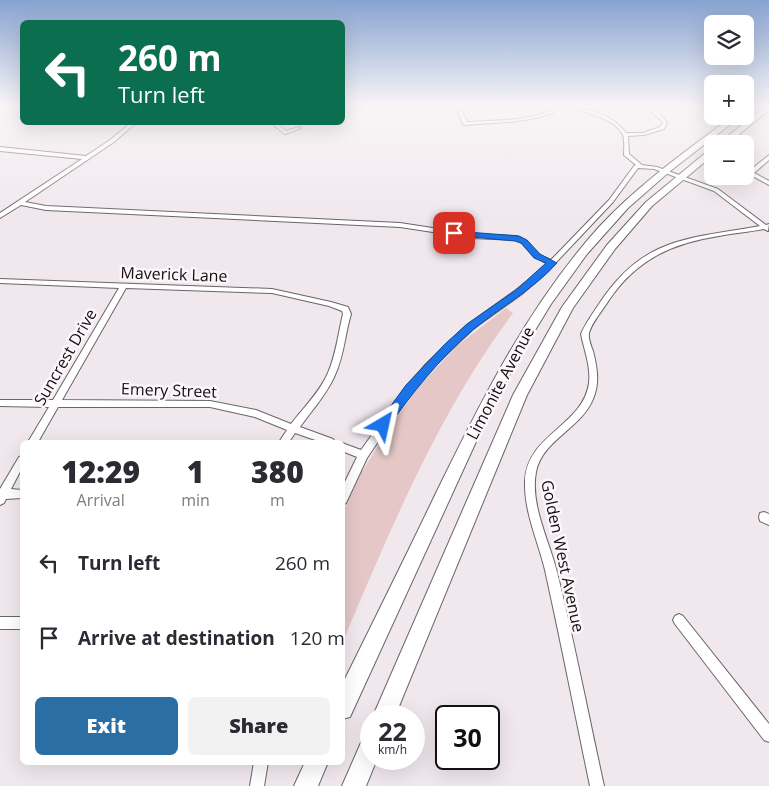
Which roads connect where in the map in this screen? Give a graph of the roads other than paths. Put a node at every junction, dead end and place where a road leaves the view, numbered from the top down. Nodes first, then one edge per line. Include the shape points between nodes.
1 (107, 143) edge
2 (626, 143) edge
3 (703, 143) edge
4 (0, 149) edge
5 (86, 158) junction
6 (704, 158) edge
7 (769, 158) edge
8 (640, 166) junction
9 (665, 172) junction
10 (681, 176) junction
11 (769, 183) edge
12 (20, 203) junction
13 (0, 216) edge
14 (768, 228) edge
15 (552, 263) junction
16 (0, 281) edge
17 (123, 286) junction
18 (0, 403) edge
19 (56, 403) junction
20 (292, 428) junction
21 (34, 440) edge
22 (285, 440) edge
23 (325, 440) edge
24 (345, 448) edge
25 (363, 456) junction
26 (20, 463) edge
27 (20, 494) edge
28 (345, 494) edge
29 (1, 496) edge
30 (679, 620) dead end
31 (0, 623) edge
32 (20, 623) edge
33 (345, 703) edge
34 (389, 705) edge
35 (769, 735) edge
36 (260, 765) edge
37 (316, 765) edge
38 (361, 770) edge
39 (257, 786) edge
40 (306, 786) edge
41 (354, 786) edge
42 (597, 786) edge

1 - 5 street
2 - 8 street via 627,155
3 - 9 main road, Limonite Avenue
4 - 5 street
5 - 12 street
6 - 10 main road, Limonite Avenue
7 - 11 street via 750,173
8 - 9 street
8 - 15 street
9 - 10 street
9 - 33 main road, Limonite Avenue via 626,205 585,248 514,353 484,409
10 - 14 street via 723,194
10 - 34 main road, Limonite Avenue via 649,204 610,247 545,345 520,395
12 - 13 street
12 - 15 street via 66,210 400,225 472,236 516,238 537,256
14 - 42 street, Golden West Avenue via 715,234 674,244 637,263 612,289 585,334 594,373 591,396 576,419 542,448 531,472 534,503
15 - 25 street via 448,346 410,388
16 - 17 street, Maverick Lane
17 - 19 street, Suncrest Drive
17 - 20 street, Maverick Lane via 272,291 345,309 347,314 330,378
18 - 19 street, Emery Street
19 - 20 street, Emery Street via 210,404 256,414
19 - 21 street, Suncrest Drive
20 - 22 street
20 - 23 street, Emery Street
24 - 25 street
25 - 28 street
26 - 29 street
27 - 29 street
30 - 35 street
31 - 32 street
36 - 39 street
37 - 40 main road
38 - 41 main road

